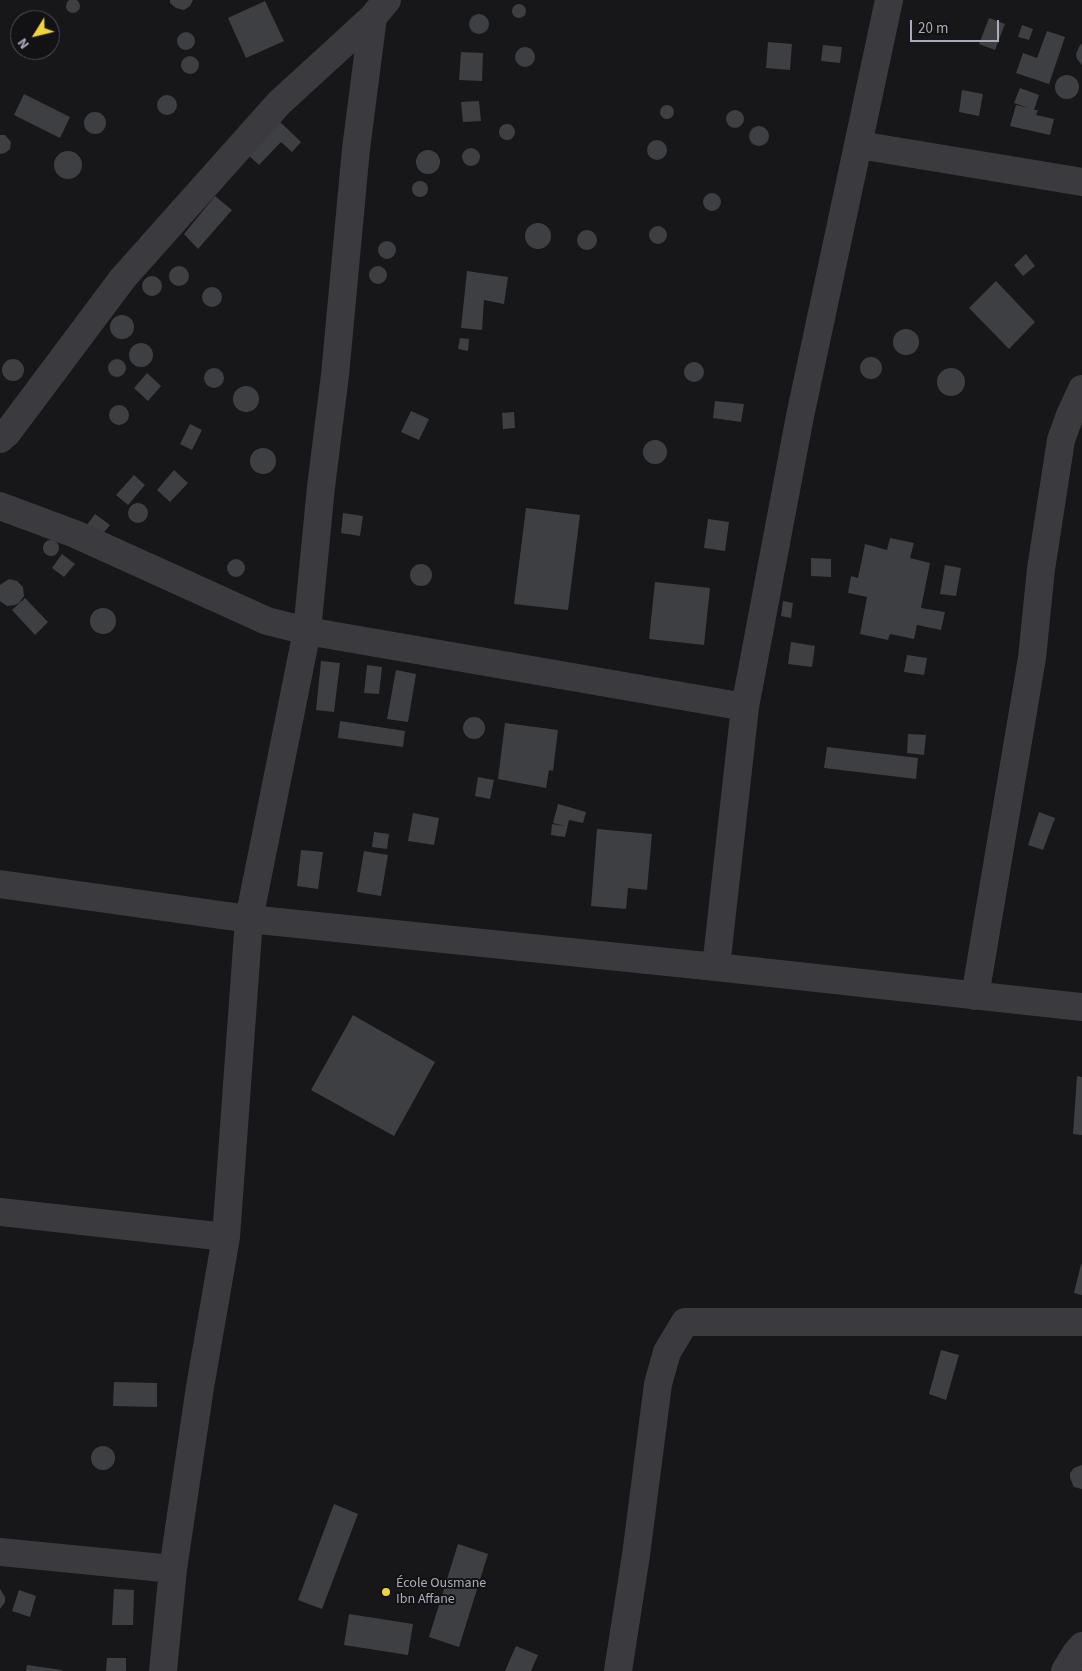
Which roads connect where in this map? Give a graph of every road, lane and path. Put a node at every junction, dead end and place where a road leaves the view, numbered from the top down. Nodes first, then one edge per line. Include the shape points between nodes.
1 (889, 0) edge
2 (380, 8) edge
3 (858, 145) junction
4 (1082, 182) edge
5 (1082, 389) edge
6 (0, 439) edge
7 (0, 506) edge
8 (307, 631) junction
9 (745, 707) junction
10 (0, 884) edge
11 (249, 919) junction
12 (716, 967) junction
13 (975, 996) junction
14 (1082, 1007) edge
15 (0, 1212) edge
16 (226, 1237) junction
17 (1082, 1322) edge
18 (0, 1552) edge
19 (173, 1568) junction
20 (1082, 1646) edge
21 (163, 1671) edge
22 (618, 1671) edge
23 (1066, 1671) edge

1 - 3 street
2 - 6 street via 279,103 123,278
2 - 8 street via 356,149
3 - 4 street
3 - 9 street via 821,311
5 - 13 street via 1061,440 1041,569 1032,658
7 - 8 street via 75,534 267,621
8 - 9 street
8 - 11 street
9 - 12 street
10 - 11 street
11 - 12 street
11 - 16 street
12 - 13 street
13 - 14 street
15 - 16 street
16 - 19 street
17 - 22 street via 685,1322 667,1352 658,1384
18 - 19 street
19 - 21 street
20 - 23 street

